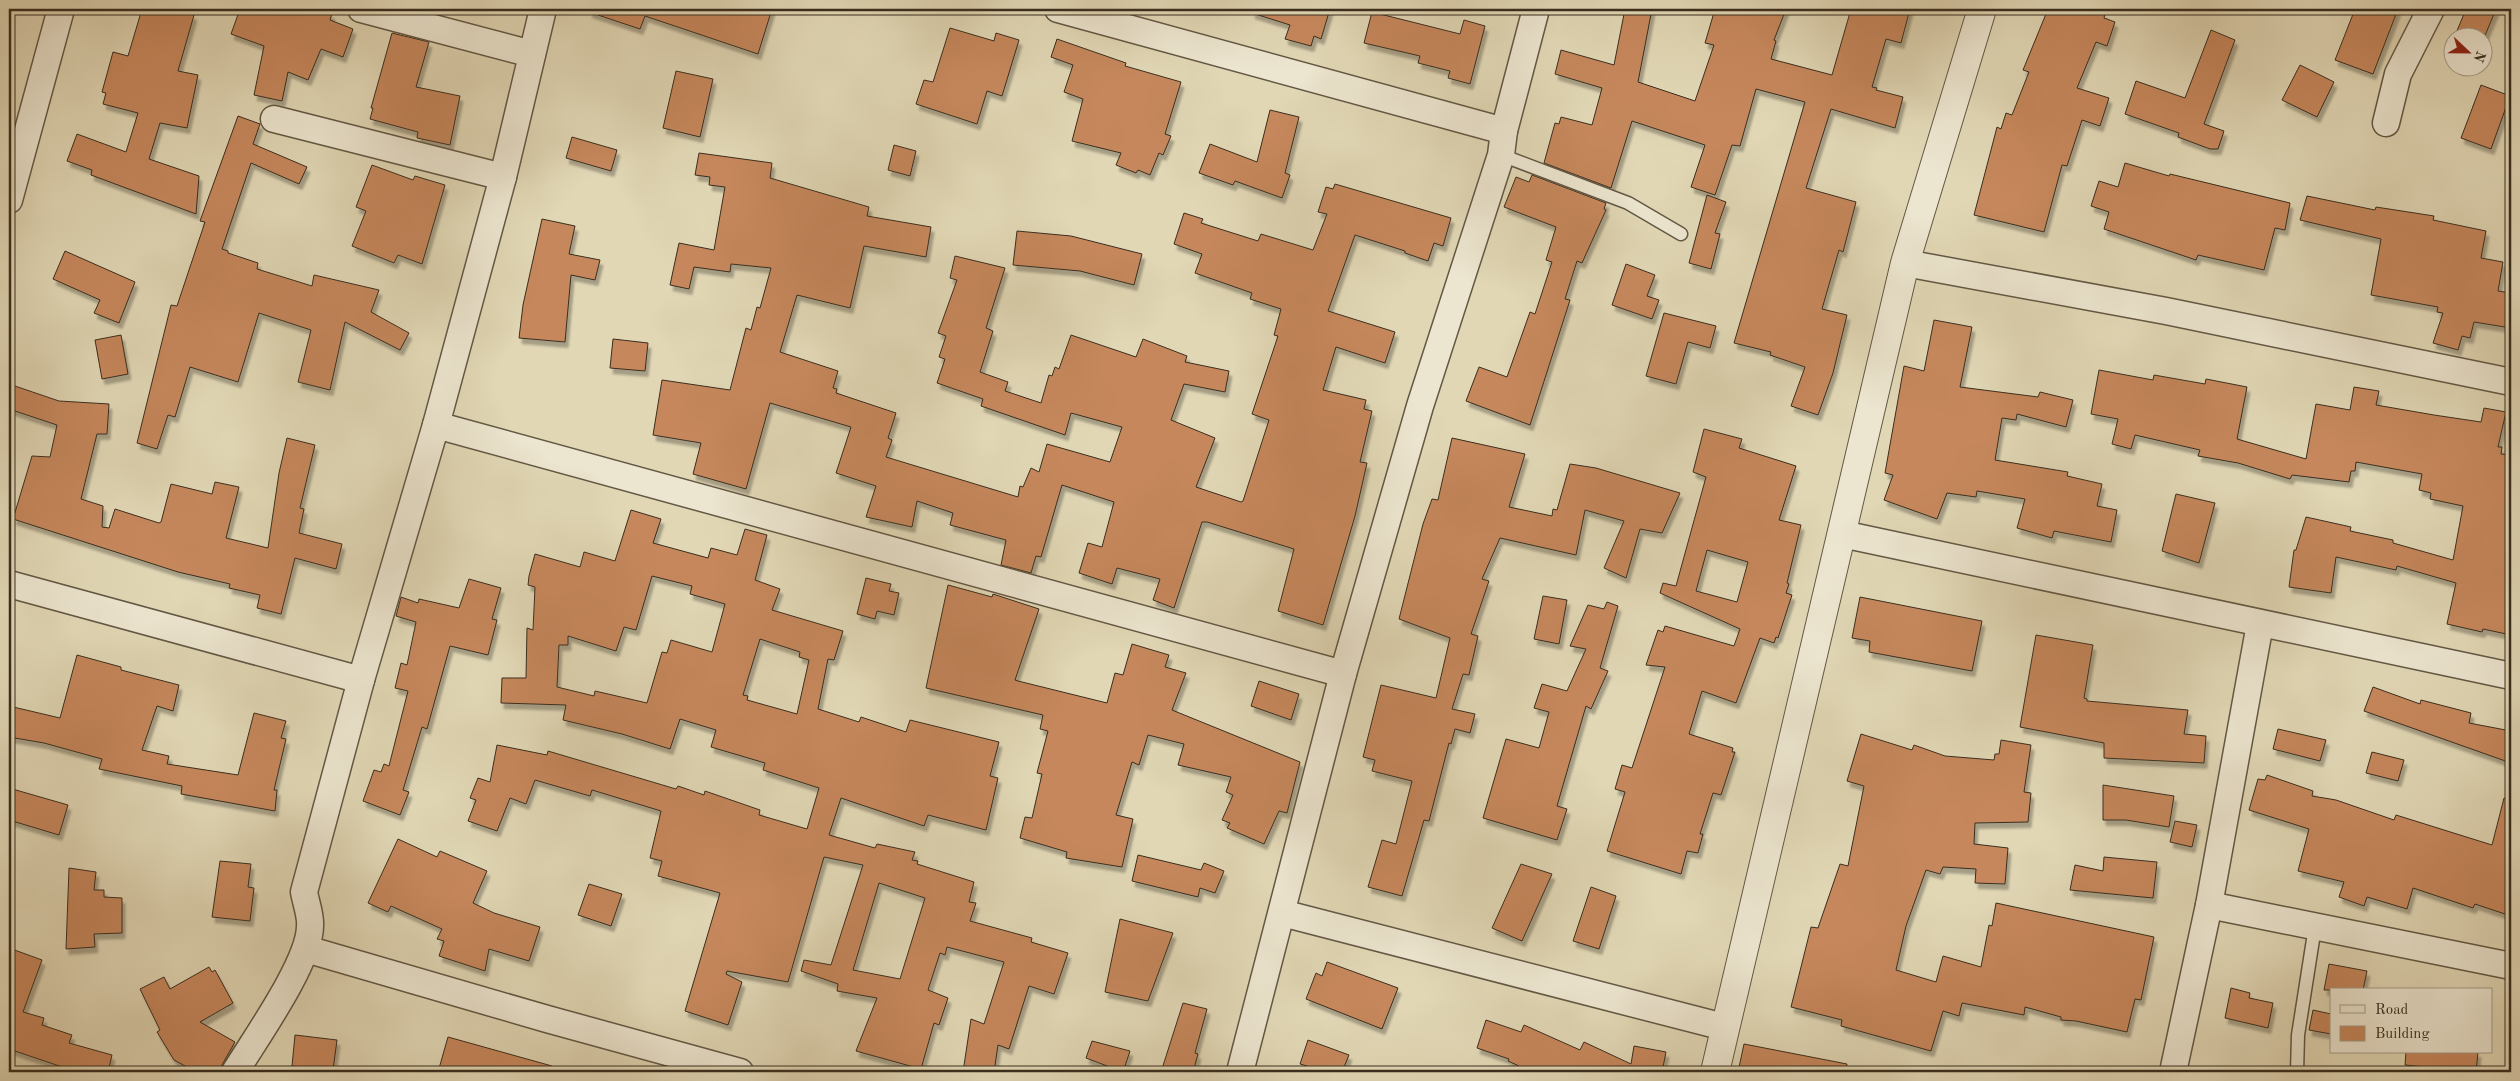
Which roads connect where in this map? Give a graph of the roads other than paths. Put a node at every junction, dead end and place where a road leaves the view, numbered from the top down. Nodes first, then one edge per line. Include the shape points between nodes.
1 (61, 9) edge
2 (361, 9) edge
3 (543, 9) edge
4 (1058, 9) edge
5 (1536, 9) edge
6 (1982, 9) edge
7 (2431, 9) edge
8 (532, 54) junction
9 (274, 119) dead end
10 (2386, 123) dead end
11 (1502, 143) junction
12 (503, 177) junction
13 (9, 200) edge
14 (1681, 234) dead end
15 (1905, 263) junction
16 (2511, 382) edge
17 (436, 424) junction
18 (1842, 534) junction
19 (9, 584) edge
20 (2260, 624) junction
21 (1343, 674) junction
22 (2511, 676) edge
23 (361, 680) junction
24 (2209, 905) junction
25 (1282, 913) junction
26 (2315, 927) junction
27 (306, 949) junction
28 (2511, 966) edge
29 (1724, 1027) junction
30 (235, 1072) edge
31 (736, 1072) edge
32 (1240, 1072) edge
33 (1714, 1072) edge
34 (2173, 1072) edge
35 (2297, 1072) edge

1 - 13 street
2 - 8 street
3 - 8 street
4 - 11 street
5 - 11 street
6 - 15 street
7 - 10 street via 2398,74
8 - 12 street
9 - 12 street
11 - 14 lane via 1628,203
11 - 21 street via 1420,406
12 - 17 street
15 - 16 street via 2223,322
15 - 18 street
17 - 21 street
17 - 23 street
18 - 20 street
18 - 29 street
19 - 23 street
20 - 22 street
20 - 24 street
21 - 25 street
23 - 27 street via 304,892 310,926
24 - 26 street
24 - 34 street
25 - 29 street
25 - 32 street
26 - 28 street
26 - 35 lane via 2298,1035
27 - 30 street via 297,970
27 - 31 street
29 - 33 street

